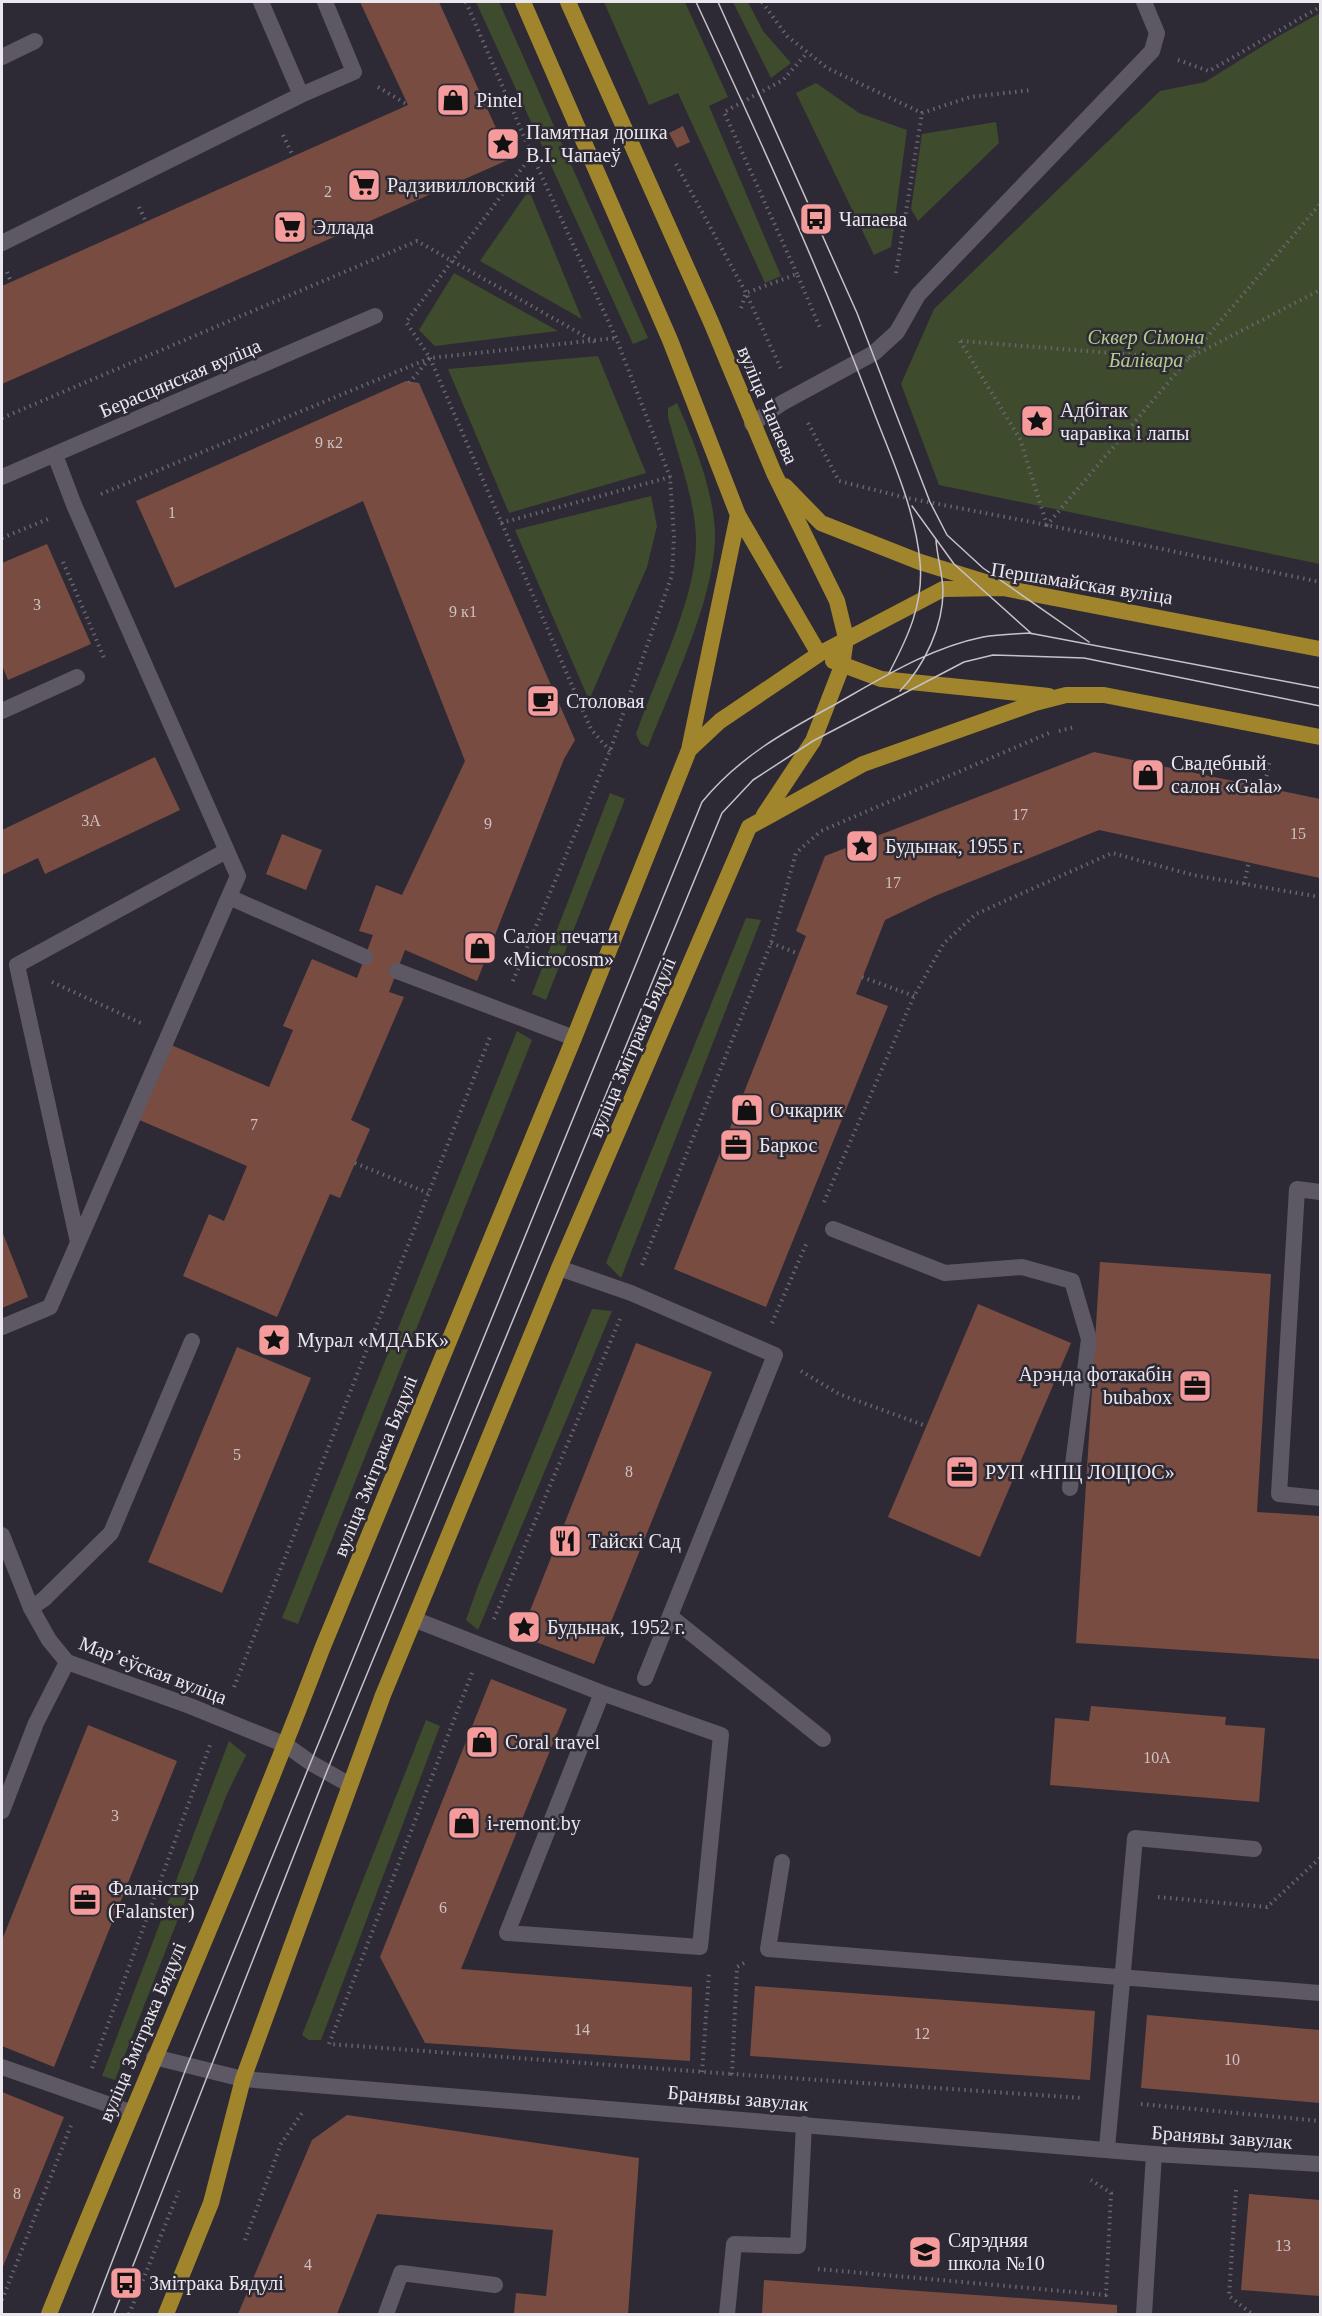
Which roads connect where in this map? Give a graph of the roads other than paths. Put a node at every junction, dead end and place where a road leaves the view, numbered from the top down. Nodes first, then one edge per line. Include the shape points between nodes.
1 (261, 2) edge
2 (325, 2) edge
3 (523, 2) edge
4 (568, 2) edge
5 (1144, 2) edge
6 (35, 41) dead end
7 (2, 57) edge
8 (301, 95) junction
9 (2, 243) edge
10 (375, 316) dead end
11 (752, 424) junction
12 (55, 455) junction
13 (774, 473) junction
14 (2, 477) edge
15 (738, 515) junction
16 (1003, 588) junction
17 (846, 638) junction
18 (1320, 649) edge
19 (819, 654) junction
20 (842, 666) junction
21 (77, 677) road end
22 (1059, 697) junction
23 (2, 711) edge
24 (1320, 737) edge
25 (689, 750) junction
26 (760, 821) junction
27 (226, 851) junction
28 (229, 897) junction
29 (364, 957) dead end
30 (397, 972) dead end
31 (574, 1038) junction
32 (1320, 1192) edge
33 (833, 1230) dead end
34 (78, 1242) junction
35 (559, 1268) junction
36 (2, 1327) edge
37 (192, 1341) dead end
38 (1070, 1488) dead end
39 (1320, 1498) edge
40 (2, 1535) edge
41 (31, 1608) junction
42 (671, 1617) junction
43 (416, 1620) junction
44 (67, 1662) junction
45 (645, 1678) dead end
46 (602, 1693) junction
47 (823, 1739) dead end
48 (286, 1745) junction
49 (350, 1785) junction
50 (2, 1811) edge
51 (1254, 1849) dead end
52 (782, 1862) dead end
53 (1123, 1976) junction
54 (1320, 1993) edge
55 (154, 2056) junction
56 (2, 2067) edge
57 (243, 2079) junction
58 (130, 2112) junction
59 (804, 2124) junction
60 (1107, 2148) junction
61 (1154, 2154) junction
62 (1320, 2164) edge
63 (495, 2285) dead end
64 (49, 2314) edge
65 (166, 2314) edge
66 (386, 2314) edge
67 (727, 2314) edge
68 (1144, 2314) edge

1 - 8 street
2 - 8 street via 354,72
3 - 15 main road via 670,340
4 - 11 main road, вуліца Чапаева via 711,322
5 - 11 street via 1157,33 1152,51 918,295 897,332 874,353 794,396
6 - 7 street
8 - 9 street
10 - 12 street, Берасцянская вуліца
11 - 13 main road, вуліца Чапаева
12 - 14 street, Берасцянская вуліца
12 - 27 street
13 - 16 main road via 821,524 920,562
13 - 17 main road, вуліца Чапаева via 837,601
15 - 19 main road
15 - 25 main road
16 - 17 main road, Першамайская вуліца via 943,589
16 - 18 main road, Першамайская вуліца
17 - 19 main road, Першамайская вуліца
17 - 20 main road, вуліца Чапаева
19 - 20 main road
19 - 25 main road, вуліца Змітрака Бядулі via 720,721
20 - 22 main road via 881,679
20 - 26 main road, вуліца Чапаева via 813,741
21 - 23 street
22 - 24 main road via 1104,695
22 - 26 main road, вуліца Змітрака Бядулі via 863,764
25 - 31 main road, вуліца Змітрака Бядулі
26 - 35 main road, вуліца Змітрака Бядулі via 748,827
27 - 28 street via 238,876
27 - 34 street via 17,965
28 - 29 street
28 - 34 street
30 - 31 street
31 - 48 main road, вуліца Змітрака Бядулі
32 - 39 street via 1297,1190 1279,1494
33 - 38 street via 945,1273 1022,1267 1072,1281 1089,1339
34 - 36 street via 50,1307
35 - 42 street via 631,1293 768,1352
35 - 43 main road, вуліца Змітрака Бядулі
37 - 41 street via 111,1533
40 - 41 street, Марʼеўская вуліца
41 - 44 street, Марʼеўская вуліца
42 - 45 street
42 - 47 street
43 - 46 street
43 - 49 main road, вуліца Змітрака Бядулі
44 - 48 street, Марʼеўская вуліца
44 - 50 street via 36,1723
46 - 46 street via 721,1735 700,1947 507,1933
48 - 49 street, Марʼеўская вуліца
48 - 55 main road, вуліца Змітрака Бядулі
49 - 57 main road, вуліца Змітрака Бядулі
51 - 53 street via 1135,1838
52 - 53 street via 768,1949
53 - 54 street
53 - 60 street
55 - 57 street, Бранявы завулак
55 - 58 main road, вуліца Змітрака Бядулі
56 - 58 street
57 - 59 street, Бранявы завулак
57 - 65 main road, вуліца Змітрака Бядулі via 211,2203
58 - 64 main road, вуліца Змітрака Бядулі
59 - 60 street, Бранявы завулак
59 - 67 street via 798,2246 734,2244
60 - 61 street, Бранявы завулак
61 - 62 street, Бранявы завулак
61 - 68 street
63 - 66 street via 401,2274

